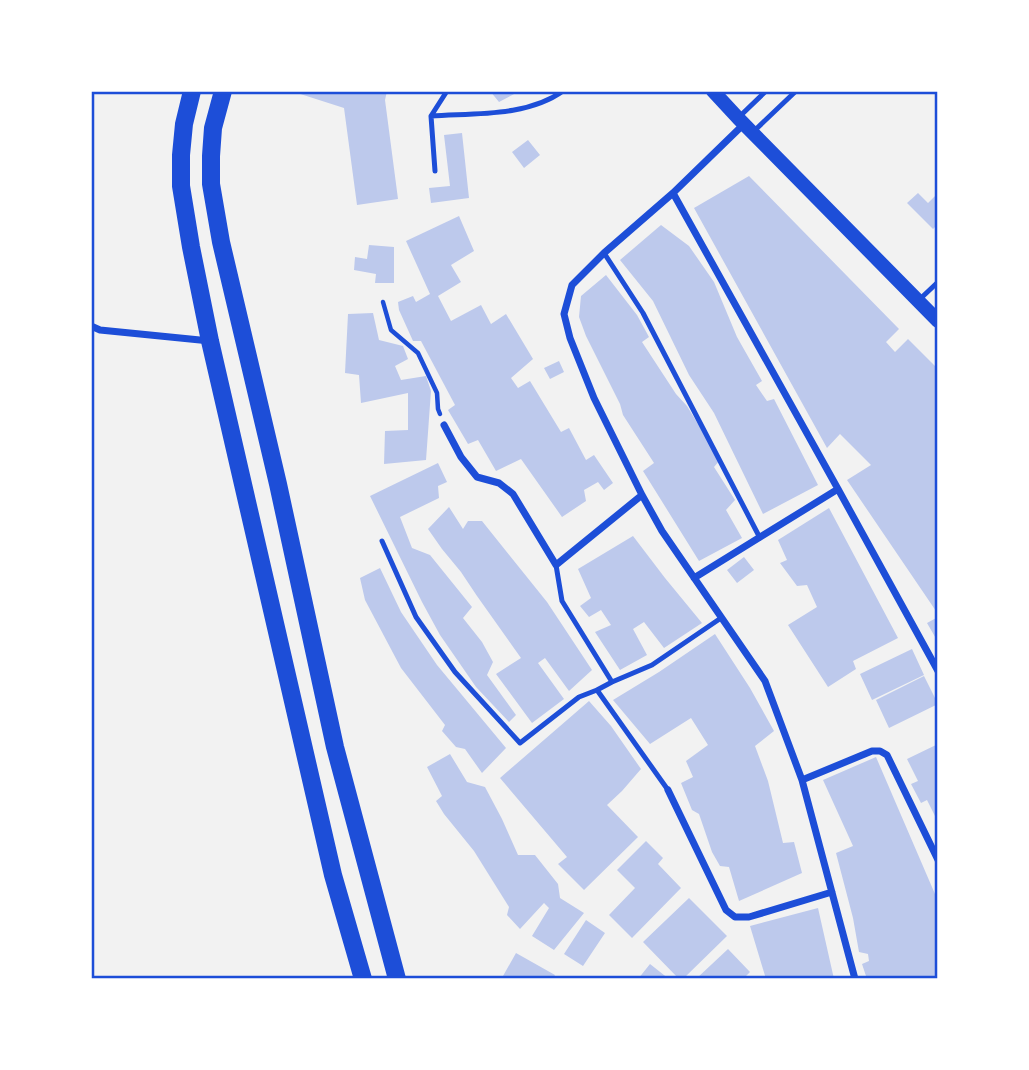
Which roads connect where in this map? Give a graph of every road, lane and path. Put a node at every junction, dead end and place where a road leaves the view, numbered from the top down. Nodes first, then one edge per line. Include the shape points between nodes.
1 (192, 91) edge
2 (223, 91) edge
3 (447, 91) edge
4 (563, 91) edge
5 (713, 91) edge
6 (766, 91) edge
7 (796, 91) edge
8 (431, 116) junction
9 (745, 125) junction
10 (435, 171) dead end
11 (673, 193) junction
12 (604, 253) junction
13 (938, 282) edge
14 (918, 301) junction
15 (383, 302) dead end
16 (938, 321) edge
17 (91, 326) edge
18 (211, 341) junction
19 (444, 425) joint
20 (838, 489) junction
21 (642, 495) junction
22 (760, 538) junction
23 (382, 541) dead end
24 (556, 565) junction
25 (694, 578) junction
26 (721, 618) junction
27 (938, 671) edge
28 (612, 682) junction
29 (597, 690) junction
30 (802, 780) junction
31 (668, 790) joint
32 (938, 860) edge
33 (832, 892) junction
34 (363, 979) edge
35 (397, 979) edge
36 (855, 979) edge

1 - 18 main road via 182,144 181,186
2 - 35 main road via 211,156 221,242 335,747
3 - 8 lane
4 - 8 lane via 553,99 506,111
5 - 9 main road
6 - 9 lane
7 - 9 lane
8 - 10 lane
9 - 11 street
9 - 14 main road
11 - 12 street
11 - 20 street
12 - 21 street via 572,285 564,314 594,398
12 - 22 lane via 676,373
13 - 14 lane
14 - 16 main road
15 - 19 path via 391,330 418,353 437,393
17 - 18 street
18 - 34 main road via 333,875
19 - 24 street via 477,477 499,483 513,494
20 - 22 street
20 - 27 street
21 - 24 street
21 - 25 street
22 - 25 street
23 - 29 lane via 416,618 455,672 520,743 579,697
24 - 28 lane via 562,601
25 - 26 street
26 - 28 lane via 652,665
26 - 30 street via 765,681
28 - 29 lane
29 - 31 lane
30 - 32 street via 873,751 887,755
30 - 33 street
31 - 33 street via 726,910 735,917
33 - 36 street

